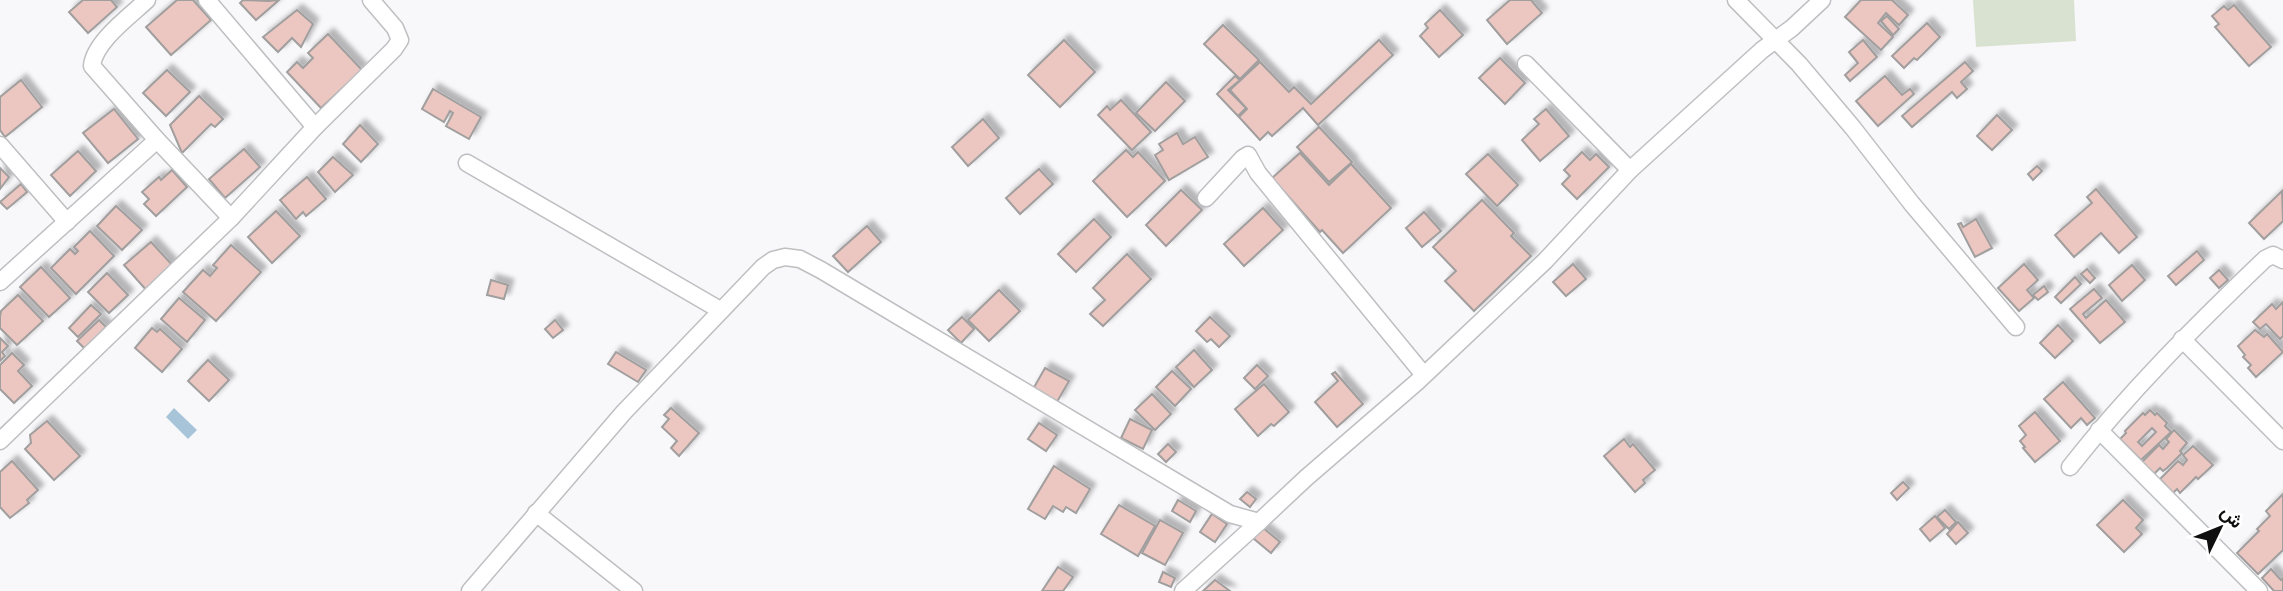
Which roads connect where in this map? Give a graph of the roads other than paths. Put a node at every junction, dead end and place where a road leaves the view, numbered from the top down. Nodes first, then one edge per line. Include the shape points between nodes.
1 (147, 0) edge
2 (207, 0) edge
3 (371, 0) edge
4 (1736, 0) edge
5 (1822, 0) edge
6 (1774, 46) junction
7 (1526, 64) dead end
8 (314, 127) junction
9 (157, 140) junction
10 (0, 145) edge
11 (467, 163) dead end
12 (1630, 170) junction
13 (1206, 198) dead end
14 (231, 218) junction
15 (67, 222) junction
16 (2283, 260) edge
17 (0, 282) edge
18 (720, 310) junction
19 (2016, 327) dead end
20 (2182, 340) junction
21 (1424, 375) junction
22 (2099, 430) junction
23 (0, 441) edge
24 (2283, 441) edge
25 (2070, 467) dead end
26 (536, 513) junction
27 (1259, 522) junction
28 (470, 591) edge
29 (634, 591) edge
30 (1184, 591) edge
31 (2259, 591) edge

1 - 9 street via 99,46 92,66
2 - 8 street
3 - 8 street via 400,40
4 - 6 street
5 - 6 street
6 - 12 street
6 - 19 street via 1800,64
7 - 12 street
8 - 14 street
9 - 14 street
9 - 15 street
10 - 15 street
11 - 18 street
12 - 21 street via 1545,261
13 - 21 street via 1248,155
14 - 23 street
15 - 17 street
16 - 20 street via 2273,255 2265,258
18 - 26 street
18 - 27 street via 773,260 800,259 1230,514
20 - 22 street
20 - 24 street
21 - 27 street
22 - 25 street
22 - 31 street
26 - 28 street
26 - 29 street
27 - 30 street

